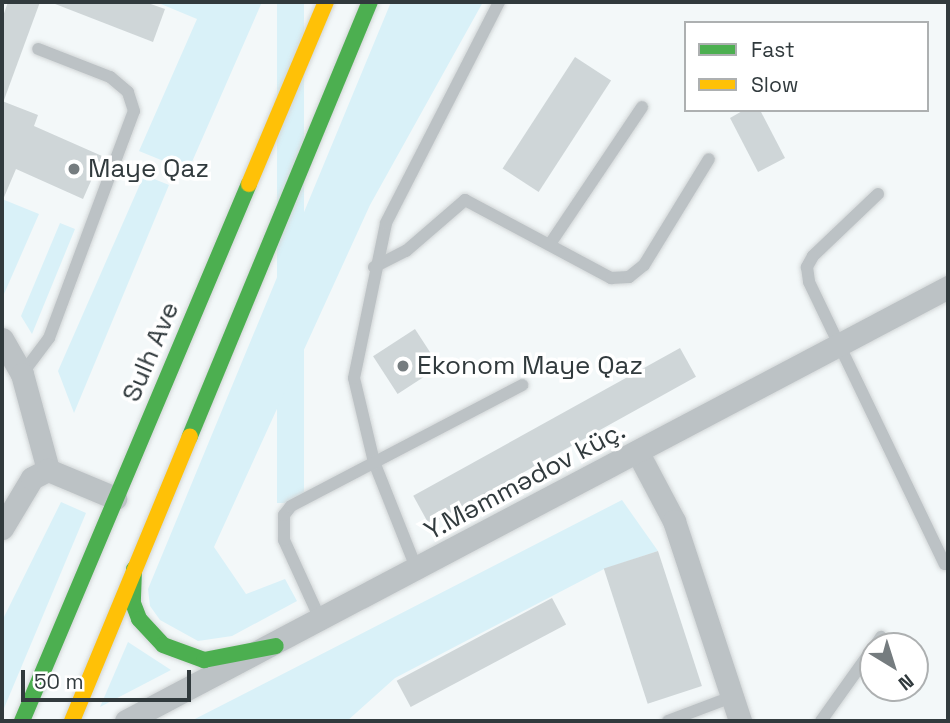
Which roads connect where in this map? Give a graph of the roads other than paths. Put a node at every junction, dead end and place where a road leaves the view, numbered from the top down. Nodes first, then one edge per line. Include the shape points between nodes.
1 (326, 2) edge
2 (370, 2) edge
3 (499, 2) edge
4 (38, 49) dead end
5 (642, 107) dead end
6 (709, 159) dead end
7 (878, 194) dead end
8 (550, 243) junction
9 (374, 267) junction
10 (948, 287) edge
11 (2, 339) edge
12 (838, 345) junction
13 (22, 374) junction
14 (522, 385) dead end
15 (638, 453) junction
16 (374, 462) junction
17 (48, 470) junction
18 (115, 498) junction
19 (2, 528) edge
20 (945, 564) dead end
21 (134, 566) junction
22 (417, 571) junction
23 (321, 621) junction
24 (276, 646) junction
25 (859, 668) edge
26 (732, 697) junction
27 (22, 721) edge
28 (72, 721) edge
29 (126, 721) edge
30 (668, 721) edge
31 (740, 721) edge
32 (821, 721) edge

1 - 18 main road, Sulh Ave
2 - 21 main road
3 - 9 lane via 386,223
4 - 13 lane via 110,77 128,92 134,111 49,338
5 - 8 lane
6 - 8 lane via 644,265 629,276 611,278
7 - 12 lane via 807,267
8 - 9 lane via 465,200 406,251
9 - 16 lane via 354,378
10 - 12 street, Y.Məmmədov küç.
11 - 13 street
12 - 15 street, Y.Məmmədov küç.
12 - 20 lane
13 - 17 street
14 - 16 lane
15 - 22 street, Y.Məmmədov küç.
15 - 26 street via 678,532
16 - 22 lane
16 - 23 lane via 284,515 284,540
17 - 18 street
17 - 19 street via 32,478
18 - 27 main road, Sulh Ave
21 - 24 main road via 136,611 163,645 204,660
21 - 28 main road
22 - 23 street, Y.Məmmədov küç.
23 - 24 street, Y.Məmmədov küç.
24 - 29 street, Y.Məmmədov küç.
25 - 32 lane
26 - 30 lane
26 - 31 street

